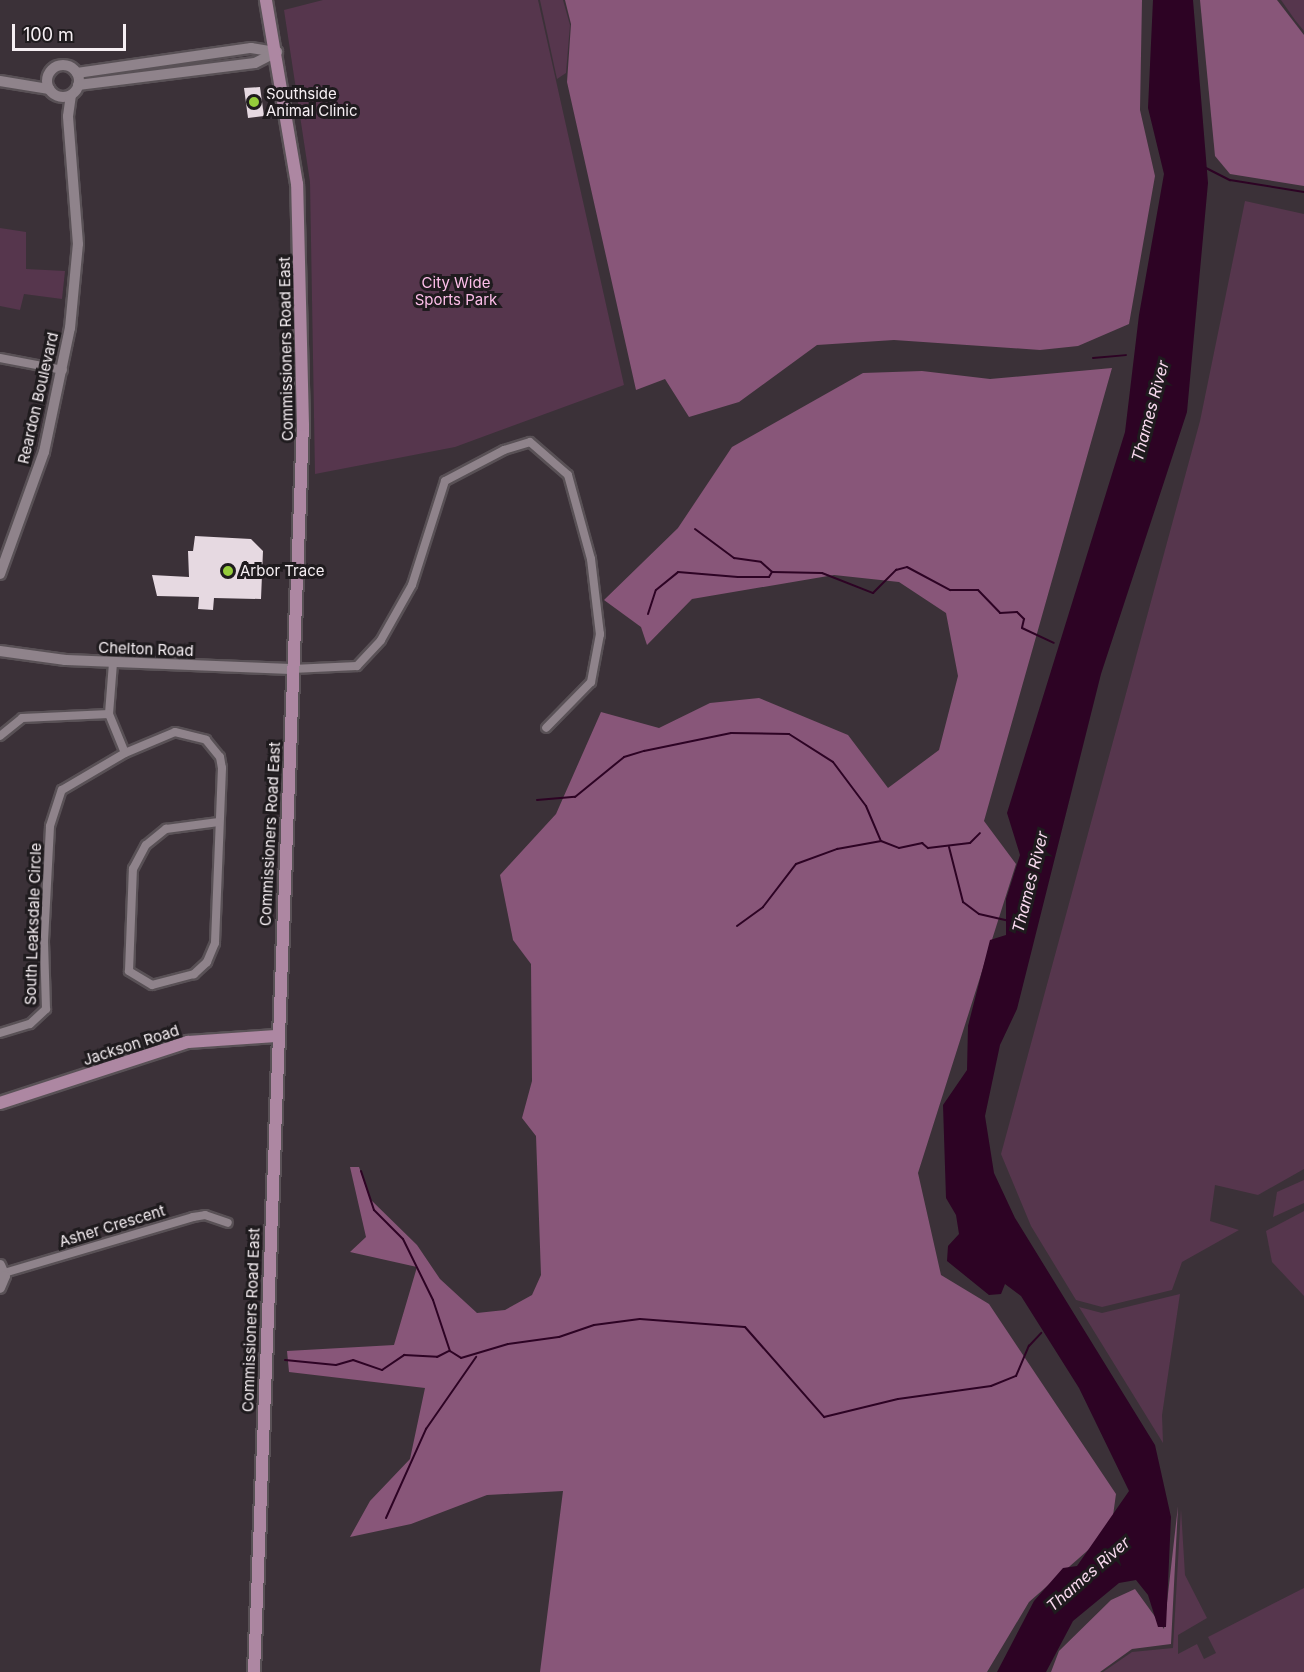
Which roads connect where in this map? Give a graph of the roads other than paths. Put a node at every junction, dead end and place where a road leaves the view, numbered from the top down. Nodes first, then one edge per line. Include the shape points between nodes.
1 (266, 0) edge
2 (277, 52) junction
3 (77, 73) junction
4 (48, 77) junction
5 (0, 81) edge
6 (25, 84) junction
7 (78, 86) junction
8 (49, 89) junction
9 (71, 95) junction
10 (59, 97) junction
11 (68, 116) junction
12 (0, 358) edge
13 (63, 370) junction
14 (0, 574) edge
15 (0, 651) edge
16 (113, 663) junction
17 (292, 669) junction
18 (109, 714) junction
19 (546, 728) dead end
20 (0, 736) edge
21 (125, 753) junction
22 (219, 822) junction
23 (0, 1033) edge
24 (276, 1036) junction
25 (0, 1103) edge
26 (228, 1223) dead end
27 (2, 1269) edge
28 (0, 1288) edge
29 (254, 1672) edge

1 - 2 main road, Commissioners Road East
2 - 3 street via 251,48
2 - 7 street via 255,63
2 - 17 main road, Commissioners Road East via 297,184 302,316 303,425
3 - 4 street via 61,65
3 - 7 street
4 - 6 street
4 - 8 street
5 - 6 street
6 - 8 street
7 - 9 street
8 - 10 street
9 - 10 street
9 - 11 street, Reardon Boulevard
10 - 11 street, Reardon Boulevard
11 - 13 street, Reardon Boulevard via 78,244
12 - 13 street
13 - 14 street, Reardon Boulevard via 44,452
15 - 16 street, Chelton Road
16 - 17 street, Chelton Road
16 - 18 street
17 - 19 street via 357,666 381,640 412,585 445,481 504,450 530,442 568,475 591,559 600,634 591,682
17 - 24 main road, Commissioners Road East
18 - 20 street via 22,718
18 - 21 street
21 - 22 street, South Leaksdale Circle via 174,732 206,740 222,768
21 - 23 street, South Leaksdale Circle via 76,778 56,801 44,941 46,1009 30,1024
22 - 22 street, South Leaksdale Circle via 215,943 207,962 194,974 152,985 141,982 129,971 134,869 147,844 166,830
24 - 25 main road, Jackson Road via 188,1042
24 - 29 main road, Commissioners Road East
26 - 27 street, Asher Crescent via 205,1215 193,1217
27 - 28 street

